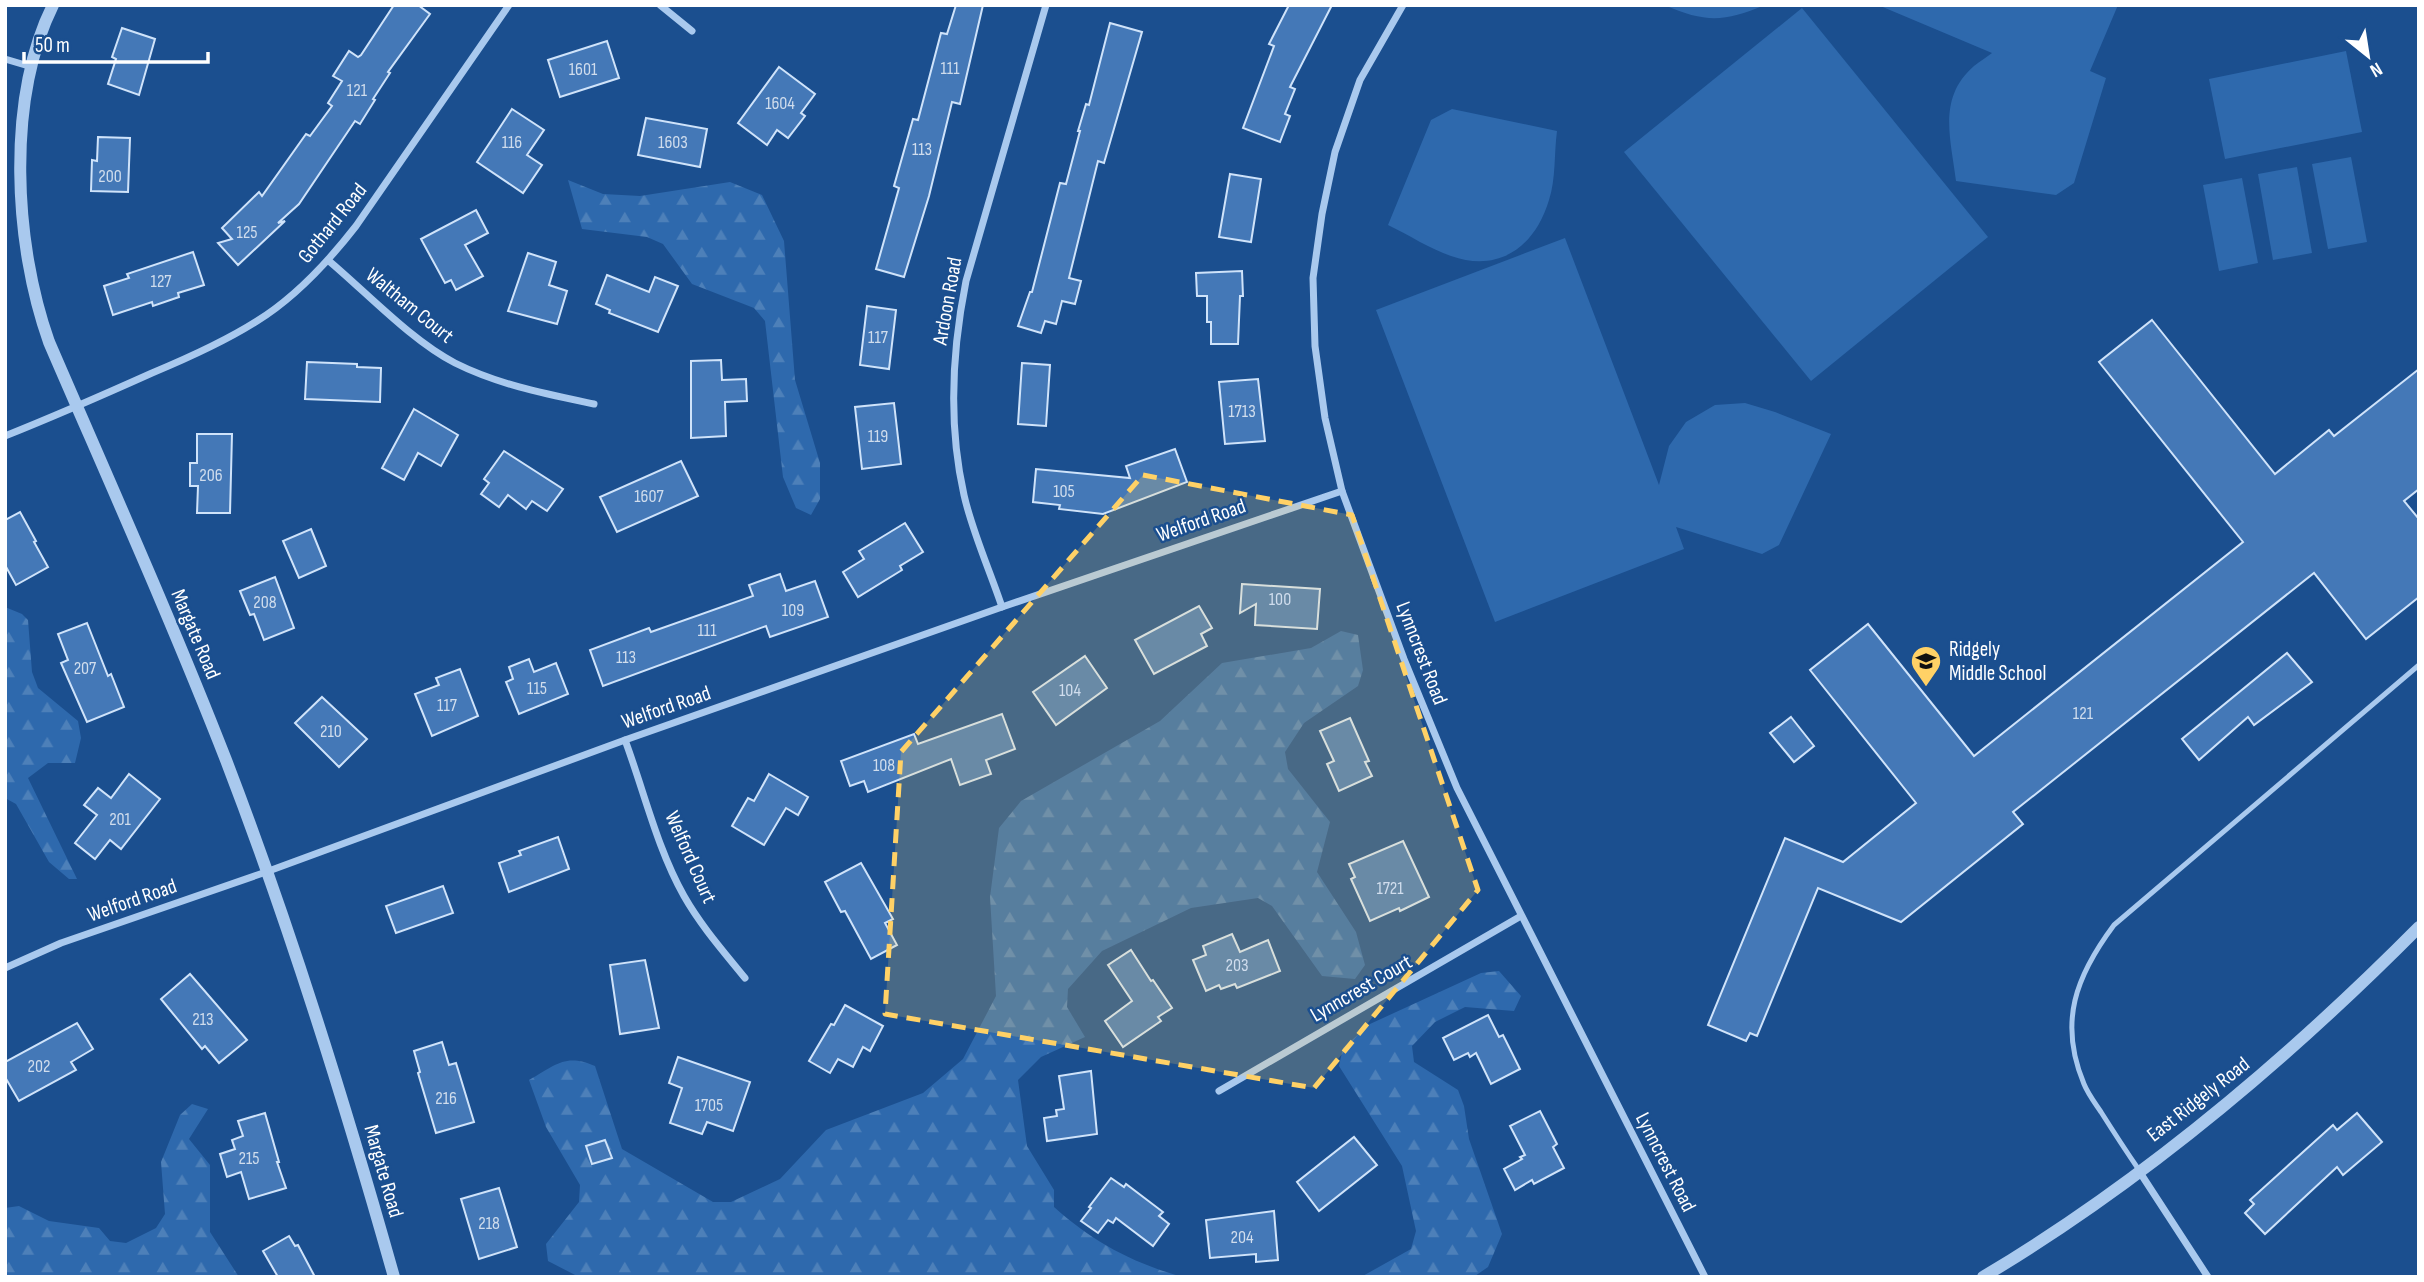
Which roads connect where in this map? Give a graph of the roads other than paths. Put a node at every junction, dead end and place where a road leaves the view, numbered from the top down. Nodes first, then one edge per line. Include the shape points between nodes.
1 (54, 5) edge
2 (509, 5) edge
3 (660, 5) edge
4 (1046, 5) edge
5 (1403, 5) edge
6 (692, 31) dead end
7 (5, 59) edge
8 (32, 67) junction
9 (329, 261) junction
10 (594, 404) dead end
11 (77, 407) junction
12 (5, 436) edge
13 (1342, 491) junction
14 (1002, 607) junction
15 (2419, 666) edge
16 (625, 740) junction
17 (266, 872) junction
18 (1521, 916) junction
19 (2419, 927) edge
20 (5, 968) edge
21 (745, 978) dead end
22 (1220, 1091) dead end
23 (2139, 1170) junction
24 (394, 1277) edge
25 (1705, 1277) edge
26 (1983, 1277) edge
27 (2208, 1277) edge

1 - 8 street, Margate Road
2 - 9 street, Gothard Road
3 - 6 street
4 - 14 street, Ardoon Road via 966,281 953,381 964,495
5 - 13 street, Lynncrest Road via 1360,80 1335,152 1315,265 1315,346
7 - 8 street
8 - 11 street, Margate Road via 20,185 26,256 36,306
9 - 10 street, Waltham Court via 453,362 491,379
9 - 11 street, Gothard Road via 258,321
11 - 12 street, Gothard Road
11 - 17 street, Margate Road via 182,650
13 - 14 street, Welford Road
13 - 18 street, Lynncrest Road via 1457,788
14 - 16 street, Welford Road
15 - 23 lane via 2114,925 2092,954 2077,989 2071,1021 2074,1054 2084,1086
16 - 17 street, Welford Road
16 - 21 street, Welford Court via 684,895
17 - 20 street, Welford Road via 61,943
17 - 24 street, Margate Road via 360,1155
18 - 22 street, Lynncrest Court
18 - 25 street, Lynncrest Road
19 - 23 street, East Ridgely Road via 2313,1029
23 - 26 street, East Ridgely Road
23 - 27 street

